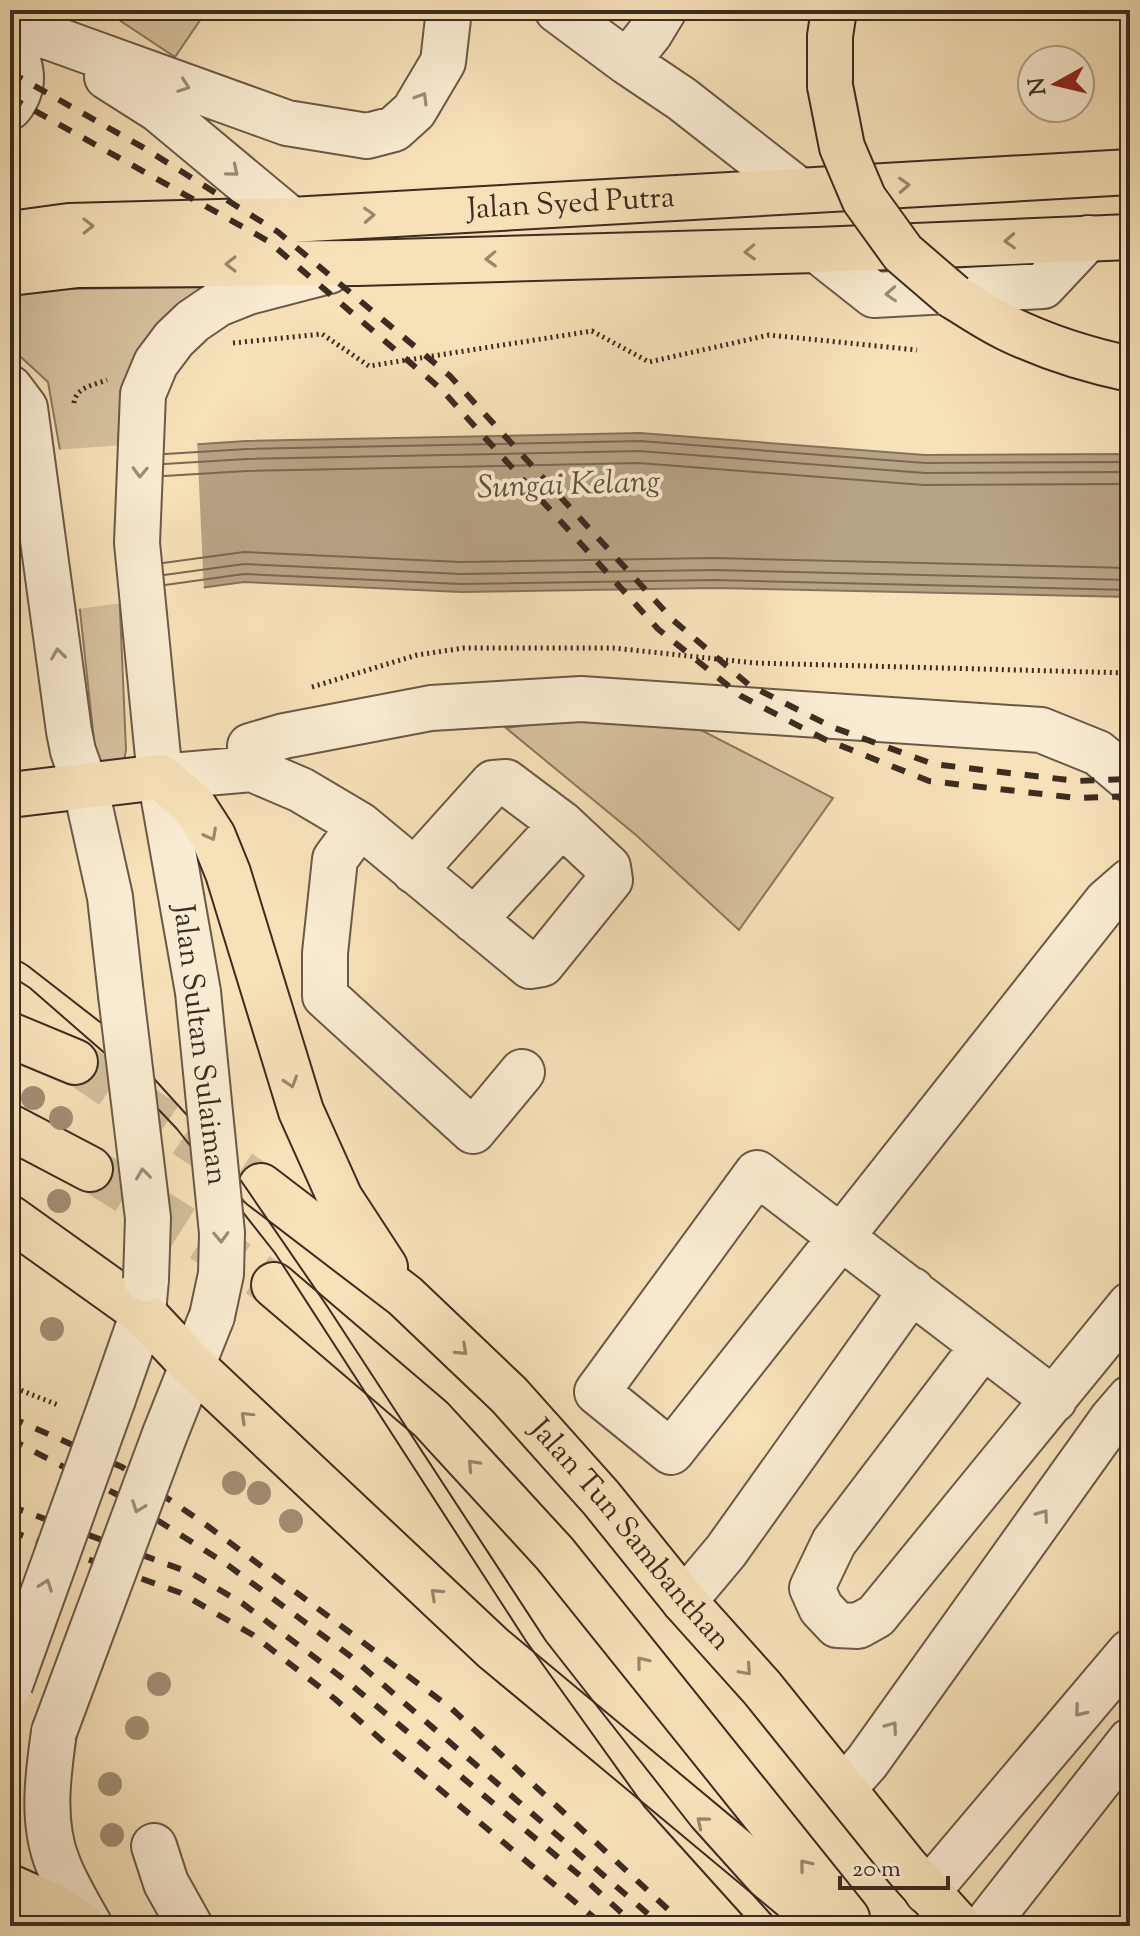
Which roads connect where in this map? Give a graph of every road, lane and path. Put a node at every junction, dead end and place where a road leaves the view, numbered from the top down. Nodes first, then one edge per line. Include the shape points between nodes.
1 (449, 10) edge
2 (557, 10) edge
3 (664, 10) edge
4 (834, 10) edge
5 (17, 31) edge
6 (627, 62) junction
7 (10, 107) edge
8 (1130, 172) edge
9 (798, 190) junction
10 (291, 220) junction
11 (10, 234) edge
12 (1109, 237) edge
13 (358, 263) junction
14 (10, 273) edge
15 (953, 296) junction
16 (1130, 337) edge
17 (229, 343) dead end
18 (917, 350) dead end
19 (1130, 369) edge
20 (18, 398) edge
21 (252, 769) junction
22 (160, 777) junction
23 (1130, 780) edge
24 (85, 785) junction
25 (10, 795) edge
26 (562, 824) junction
27 (360, 825) junction
28 (414, 871) junction
29 (1130, 881) edge
30 (474, 920) junction
31 (10, 1035) edge
32 (75, 1062) tunnel mouth
33 (522, 1072) dead end
34 (10, 1127) edge
35 (90, 1169) tunnel mouth
36 (261, 1186) tunnel mouth
37 (10, 1218) edge
38 (841, 1235) junction
39 (10, 1244) edge
40 (70, 1262) junction
41 (274, 1285) tunnel mouth
42 (912, 1290) junction
43 (145, 1296) junction
44 (405, 1296) junction
45 (1130, 1305) edge
46 (983, 1346) junction
47 (191, 1364) junction
48 (10, 1386) edge
49 (1130, 1398) edge
50 (1054, 1400) junction
51 (58, 1405) dead end
52 (684, 1601) junction
53 (1130, 1652) edge
54 (10, 1685) edge
55 (1130, 1741) edge
56 (844, 1788) junction
57 (154, 1846) dead end
58 (10, 1887) edge
59 (927, 1892) junction
60 (82, 1926) edge
61 (90, 1926) edge
62 (190, 1926) edge
63 (827, 1926) edge
64 (854, 1926) edge
65 (959, 1926) edge
66 (985, 1926) edge

5 -> 1 street via 287,123 367,136 394,129 414,111 443,62
2 - 6 street
3 - 6 street
15 -> 4 main road, bridge via 903,253 864,199 842,147 830,86
5 - 7 street via 20,93
5 -> 10 street via 159,110
6 - 9 street
9 -> 8 main road, Jalan Syed Putra
10 -> 9 main road, Jalan Syed Putra
11 -> 10 main road, Jalan Syed Putra via 69,226
12 -> 13 main road, Jalan Syed Putra
13 -> 14 main road, Jalan Syed Putra via 78,265
13 -> 22 street, Jalan Sultan Sulaiman via 218,304 174,339 143,394 137,543
15 - 16 main road via 1056,331
15 - 19 main road via 1053,348
17 - 18 path via 322,334 369,366 592,331 649,362 769,335
24 -> 20 street via 69,731
21 - 22 street
21 - 23 street via 250,746 284,736 431,708 581,699 1041,730 1098,753
21 - 27 street
22 - 24 main road
22 -> 44 main road via 193,805 213,836 301,1111 340,1198
22 -> 47 street, Jalan Sultan Sulaiman, bridge via 198,992 222,1233 212,1316
24 - 25 main road
43 -> 24 street, bridge via 148,1218 110,897
26 - 28 street via 506,782 493,783
26 - 30 street
26 - 30 street via 608,867 610,880 542,964 530,966
27 - 28 street
27 - 33 street via 335,859 325,996 473,1131
28 - 30 street
29 - 38 street via 1107,901
31 - 32 main road
34 - 35 main road
36 - 44 main road, Jalan Tun Sambanthan
37 - 40 main road
38 - 38 street via 757,1173 597,1392 671,1452
38 - 42 street
39 - 40 street
40 - 43 main road
64 -> 41 main road via 555,1554 431,1419
42 - 46 street
42 - 52 street via 726,1551
43 - 47 main road
54 -> 43 street, bridge
44 -> 52 main road, Jalan Tun Sambanthan via 509,1395
45 - 50 street
46 - 50 street
46 - 50 street via 834,1542 812,1588 837,1625 858,1626 876,1616
47 -> 61 street, Jalan Sultan Sulaiman, bridge via 54,1732 47,1779 51,1840
63 -> 47 main road via 493,1648
48 - 51 path
56 -> 49 street
52 -> 56 main road, Jalan Tun Sambanthan
53 -> 59 street
55 - 66 street
56 - 59 main road, Jalan Tun Sambanthan
57 - 62 street via 166,1883
58 - 60 main road
59 - 65 main road, Jalan Tun Sambanthan

